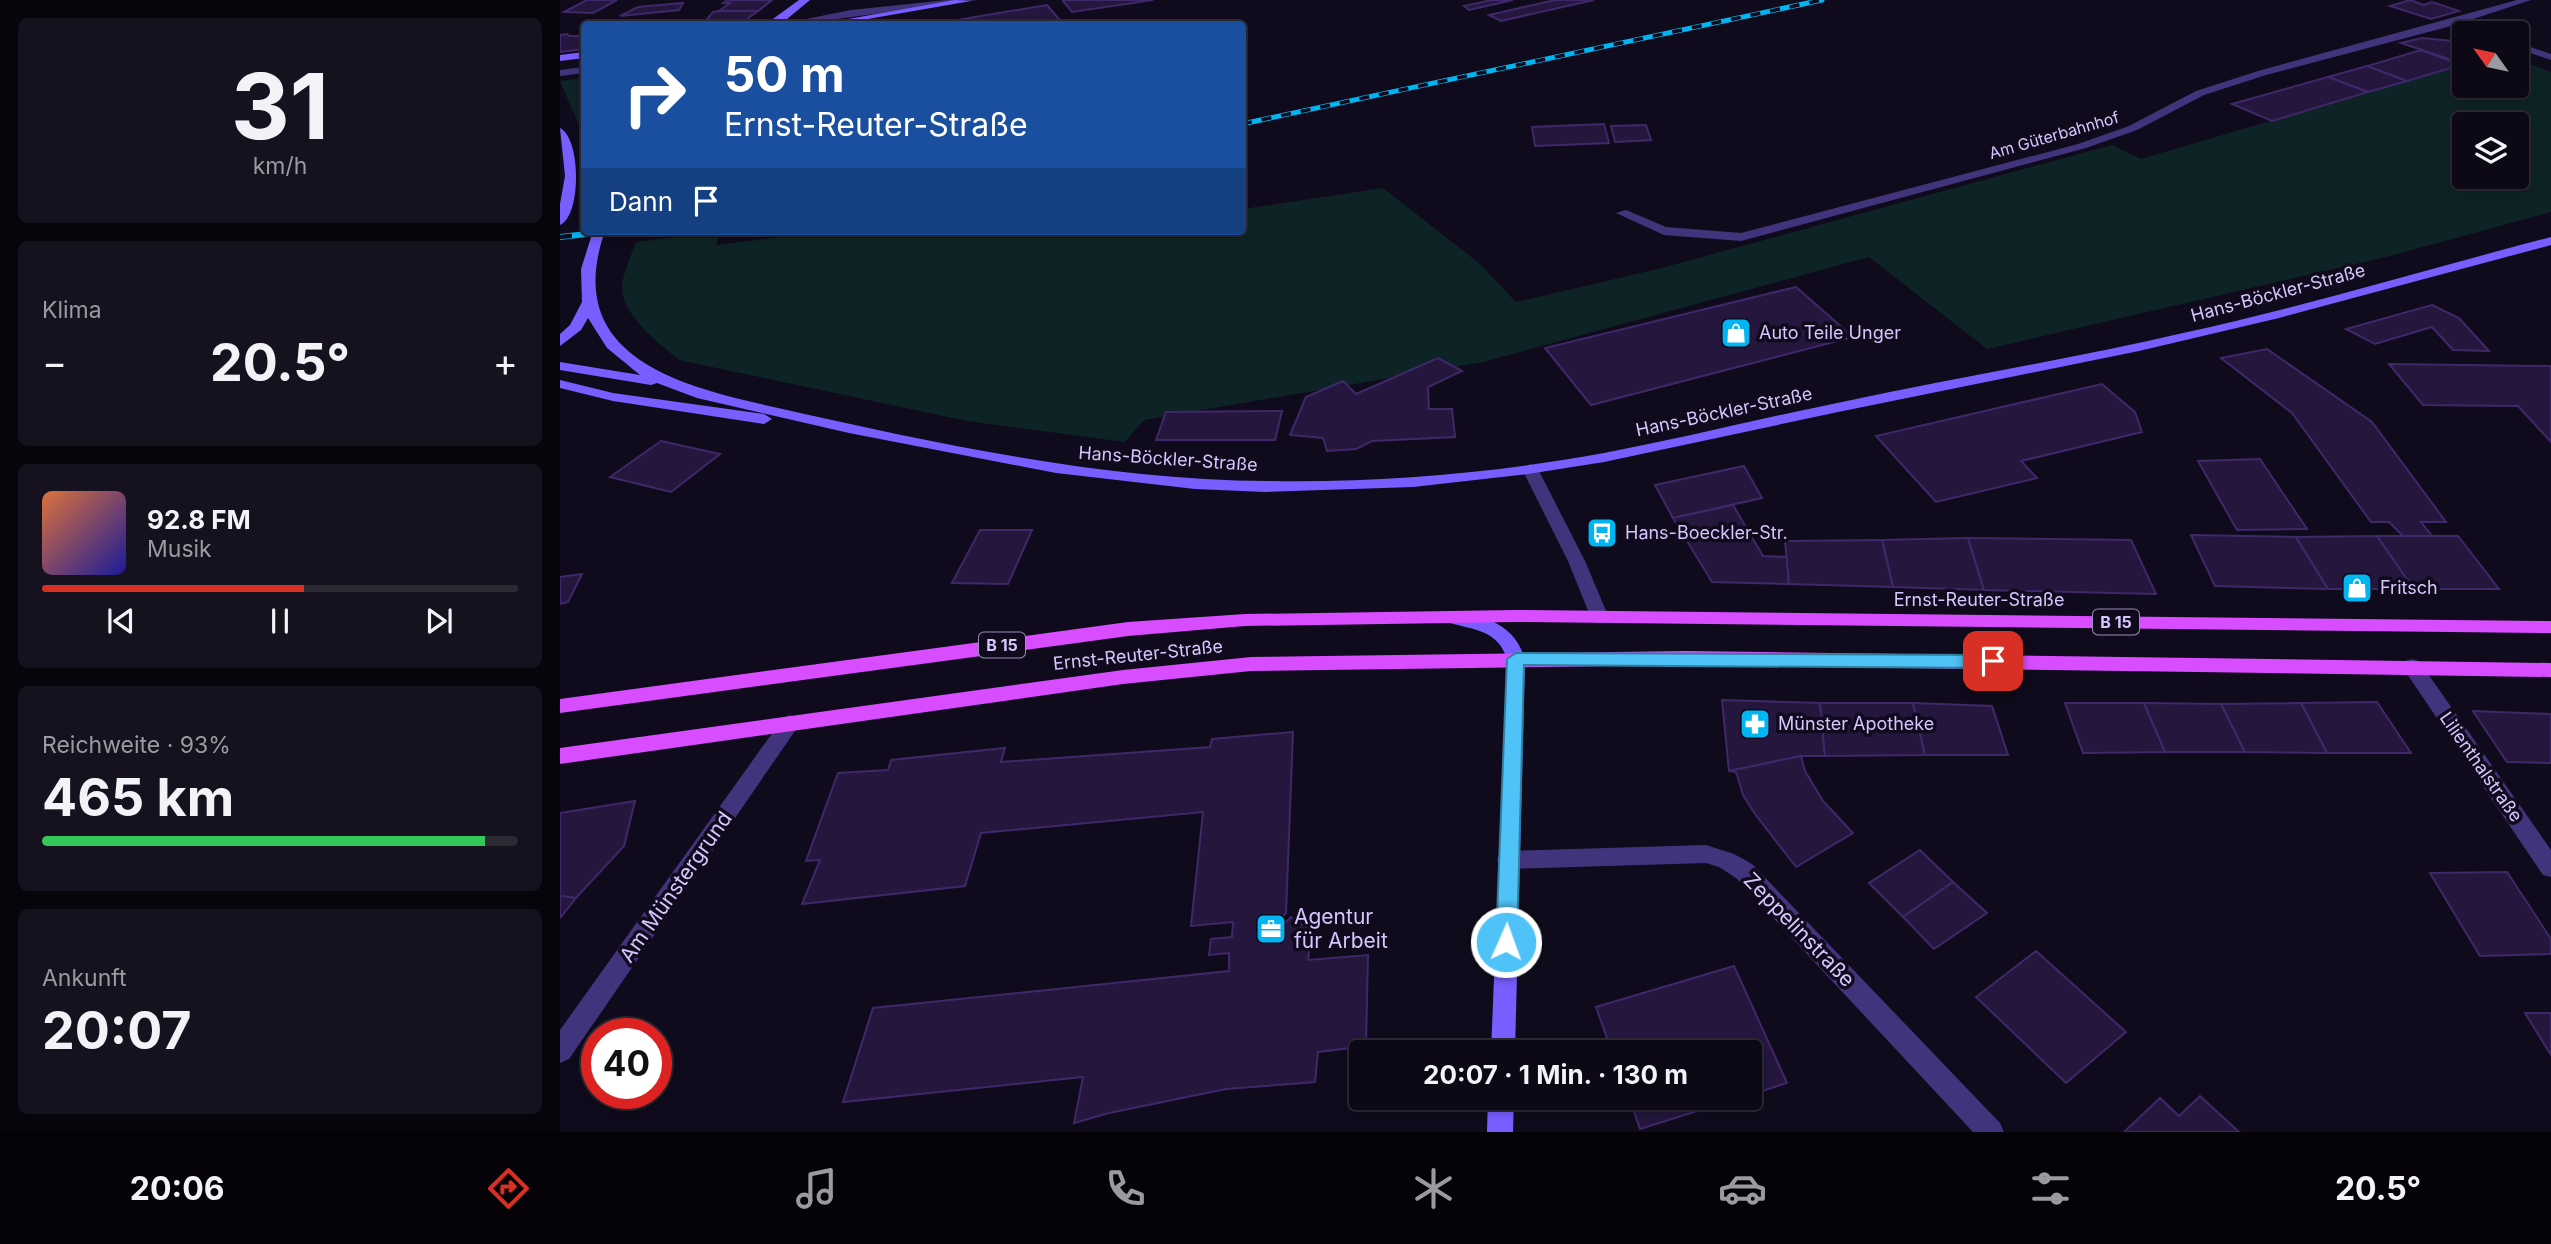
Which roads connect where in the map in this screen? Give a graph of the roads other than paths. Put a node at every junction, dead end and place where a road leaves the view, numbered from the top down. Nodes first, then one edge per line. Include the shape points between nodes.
1 (805, 0) edge
2 (972, 0) edge
3 (2526, 0) edge
4 (966, 1) edge
5 (779, 21) edge
6 (804, 21) edge
7 (843, 21) edge
8 (2451, 23) joint
9 (2529, 49) edge
10 (581, 55) edge
11 (2551, 57) edge
12 (560, 58) edge
13 (581, 70) edge
14 (560, 73) edge
15 (560, 130) edge
16 (581, 153) edge
17 (565, 194) edge
18 (1622, 213) dead end
19 (560, 220) edge
20 (597, 235) edge
21 (2551, 241) edge
22 (588, 304) junction
23 (560, 341) edge
24 (560, 366) edge
25 (560, 384) edge
26 (675, 385) junction
27 (560, 393) edge
28 (613, 397) junction
29 (892, 439) junction
30 (1530, 469) junction
31 (1448, 617) junction
32 (1600, 618) junction
33 (2551, 627) edge
34 (1516, 659) junction
35 (2412, 666) junction
36 (2551, 670) edge
37 (560, 706) edge
38 (790, 723) junction
39 (560, 756) edge
40 (1508, 860) junction
41 (2551, 868) edge
42 (1503, 1040) edge
43 (560, 1051) edge
44 (1501, 1110) edge
45 (1500, 1132) edge
46 (1991, 1132) edge

1 - 5 main road
2 - 4 street
3 - 8 street, Am Güterbahnhof
4 - 6 street
4 - 7 main road
8 - 18 street, Am Güterbahnhof via 2200,93 2133,128 2082,146 1741,237 1664,231
9 - 11 street
10 - 12 main road
13 - 14 street
15 - 16 main road
15 - 17 main road via 573,176
17 - 19 main road
20 - 22 main road via 588,262
21 - 30 main road, Hans-Böckler-Straße via 2183,337 1639,451
22 - 23 main road via 576,327
22 - 26 main road, Hans-Böckler-Straße via 607,339 626,361
24 - 26 main road
25 - 28 main road, Hans-Böckler-Straße
26 - 29 main road, Hans-Böckler-Straße
27 - 28 main road
28 - 29 main road, Hans-Böckler-Straße
29 - 30 main road, Hans-Böckler-Straße via 1077,472 1208,484 1335,486
30 - 32 street via 1588,580
31 - 32 main road, Ernst-Reuter-Straße / B 15
31 - 34 main road, Ernst-Reuter-Straße via 1500,632 1514,646
31 - 37 main road, Ernst-Reuter-Straße / B 15 via 1245,620 1128,629
32 - 33 main road, Ernst-Reuter-Straße / B 15
34 - 35 main road, Ernst-Reuter-Straße
34 - 38 main road, Ernst-Reuter-Straße via 1251,664
34 - 40 main road
35 - 36 main road, Ernst-Reuter-Straße
35 - 41 street, Lilienthalstraße
38 - 39 main road, Ernst-Reuter-Straße
38 - 43 street, Am Münstergrund
40 - 42 main road
40 - 46 street, Zeppelinstraße via 1706,854 1726,860 1744,871
44 - 45 main road

